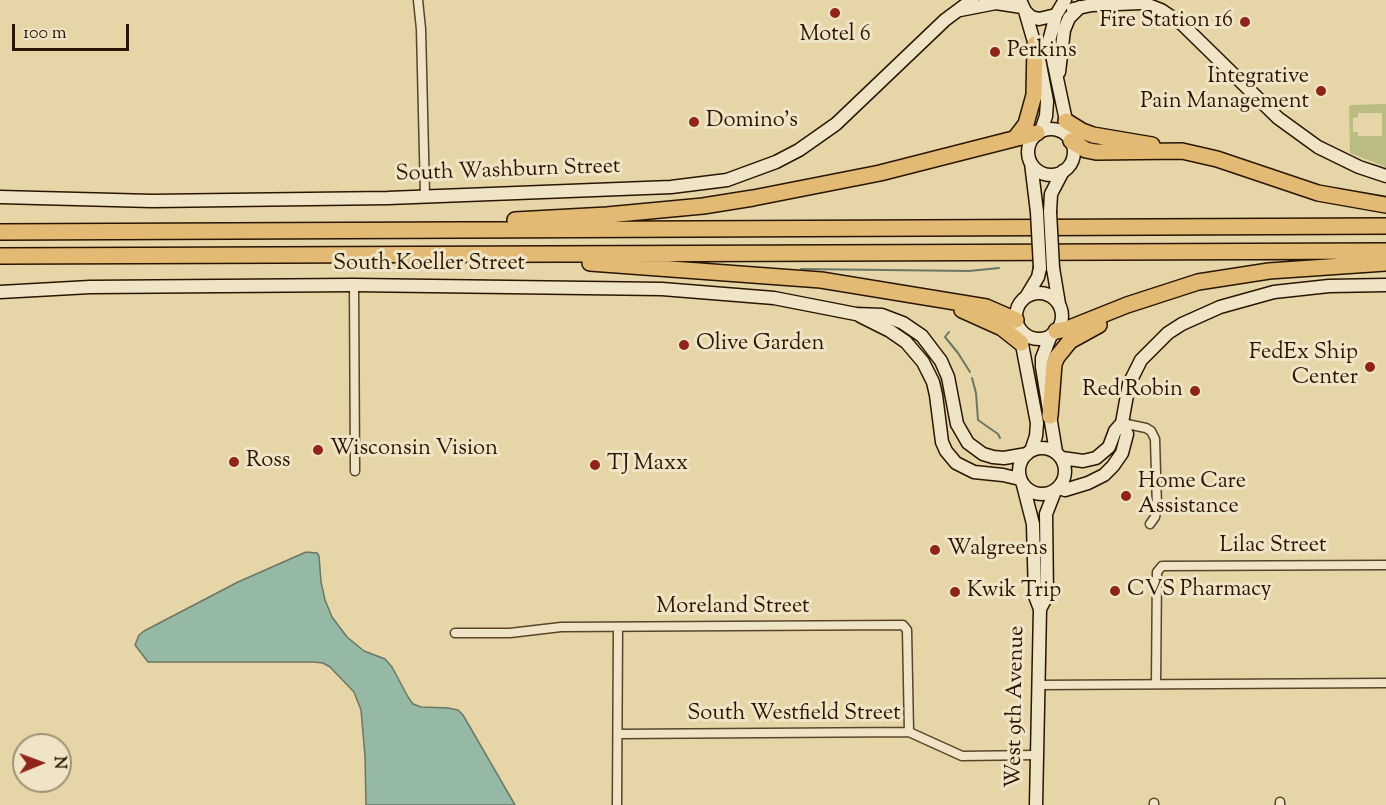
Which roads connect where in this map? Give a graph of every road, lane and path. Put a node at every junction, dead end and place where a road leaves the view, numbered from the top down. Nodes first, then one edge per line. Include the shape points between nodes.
1 (418, 0) edge
2 (972, 0) edge
3 (1065, 0) edge
4 (1138, 1) edge
5 (1022, 6) edge
6 (1080, 8) junction
7 (959, 11) junction
8 (1058, 14) junction
9 (1035, 44) junction
10 (1058, 85) junction
11 (1066, 121) junction
12 (1039, 132) junction
13 (1016, 137) junction
14 (1070, 139) junction
15 (1182, 151) junction
16 (1030, 162) junction
17 (1063, 171) junction
18 (1386, 176) edge
19 (425, 195) junction
20 (0, 197) edge
21 (1386, 206) edge
22 (1386, 226) edge
23 (429, 231) junction
24 (0, 232) edge
25 (1386, 251) edge
26 (572, 254) junction
27 (0, 256) edge
28 (1386, 263) edge
29 (354, 285) junction
30 (1386, 285) edge
31 (0, 292) edge
32 (1026, 297) junction
33 (1144, 300) junction
34 (943, 302) junction
35 (1059, 305) junction
36 (856, 314) junction
37 (1018, 324) junction
38 (1054, 333) junction
39 (1021, 343) junction
40 (1050, 416) junction
41 (1122, 423) junction
42 (1029, 452) junction
43 (1059, 455) junction
44 (355, 471) dead end
45 (1022, 482) junction
46 (1057, 490) junction
47 (1150, 524) dead end
48 (1386, 565) edge
49 (1040, 609) junction
50 (618, 627) junction
51 (455, 633) dead end
52 (1386, 683) edge
53 (1156, 684) junction
54 (1037, 685) junction
55 (909, 732) junction
56 (618, 734) junction
57 (1036, 755) junction
58 (617, 805) edge
59 (1036, 805) edge

1 - 19 street
2 - 7 street, South Washburn Street
3 - 8 street
4 - 6 street
4 - 18 street via 1182,24 1278,118 1318,147
5 - 7 street, South Washburn Street via 996,3
5 - 8 street, South Washburn Street via 1039,19
5 - 9 street
6 - 8 street
6 - 10 street via 1064,30
7 - 19 street, South Washburn Street via 939,25 836,124 792,154 727,180 671,188
8 - 10 street via 1049,41
9 - 12 street via 1047,101
9 - 13 highway via 1032,103 1026,124
10 - 11 street
11 - 14 street
11 - 15 highway via 1093,135
12 - 13 highway
12 - 14 street via 1056,129
12 - 16 street via 1029,146
13 - 23 highway via 880,173 753,198 607,215 471,222
14 - 15 highway via 1096,153
14 - 17 street via 1072,160
15 - 21 highway via 1318,193
16 - 17 street via 1045,174
16 - 32 street, bridge via 1040,268
17 - 35 street, bridge via 1051,194 1050,212
19 - 20 street, South Washburn Street via 152,201
22 - 23 highway
23 - 24 highway
25 - 26 highway
26 - 27 highway
26 - 34 highway via 589,263 821,280
28 - 33 highway via 1232,276 1198,282
29 - 31 street, South Koeller Street via 90,286
29 - 36 street, South Koeller Street via 698,290 774,298
29 - 44 street
30 - 41 street via 1274,292 1226,305 1182,324 1142,360 1127,390
32 - 35 street via 1045,294
32 - 37 street via 1018,307
33 - 38 highway
33 - 40 highway via 1063,348 1054,364
34 - 37 highway via 986,307
34 - 39 highway via 983,318
35 - 38 street via 1062,318
36 - 42 street, South Koeller Street via 894,319 922,336 945,369 957,424 972,447 1004,458
36 - 45 street, South Koeller Street via 897,335 923,362 933,382 942,441 956,463 974,472
37 - 38 street via 1023,333 1037,339
37 - 39 street
38 - 40 street via 1042,358
39 - 42 street via 1037,423
40 - 43 street
41 - 43 street via 1100,456 1083,461
41 - 46 street via 1124,445 1113,466 1088,483
41 - 47 street via 1149,429 1156,442 1157,507
42 - 43 street via 1044,448
42 - 45 street via 1020,465
43 - 46 street via 1066,474
45 - 46 street via 1038,494
45 - 49 street, West 9th Avenue via 1033,524 1035,596
46 - 49 street, West 9th Avenue via 1046,514 1047,596
48 - 53 street, Lilac Street via 1160,567
49 - 54 street, West 9th Avenue
50 - 51 street, Moreland Street
50 - 55 street, Moreland Street via 903,625 907,630
50 - 56 street
52 - 53 street
53 - 54 street
54 - 57 street, West 9th Avenue
55 - 56 street, South Westfield Street
55 - 57 street, South Westfield Street via 962,756
56 - 58 street
57 - 59 street, West 9th Avenue

